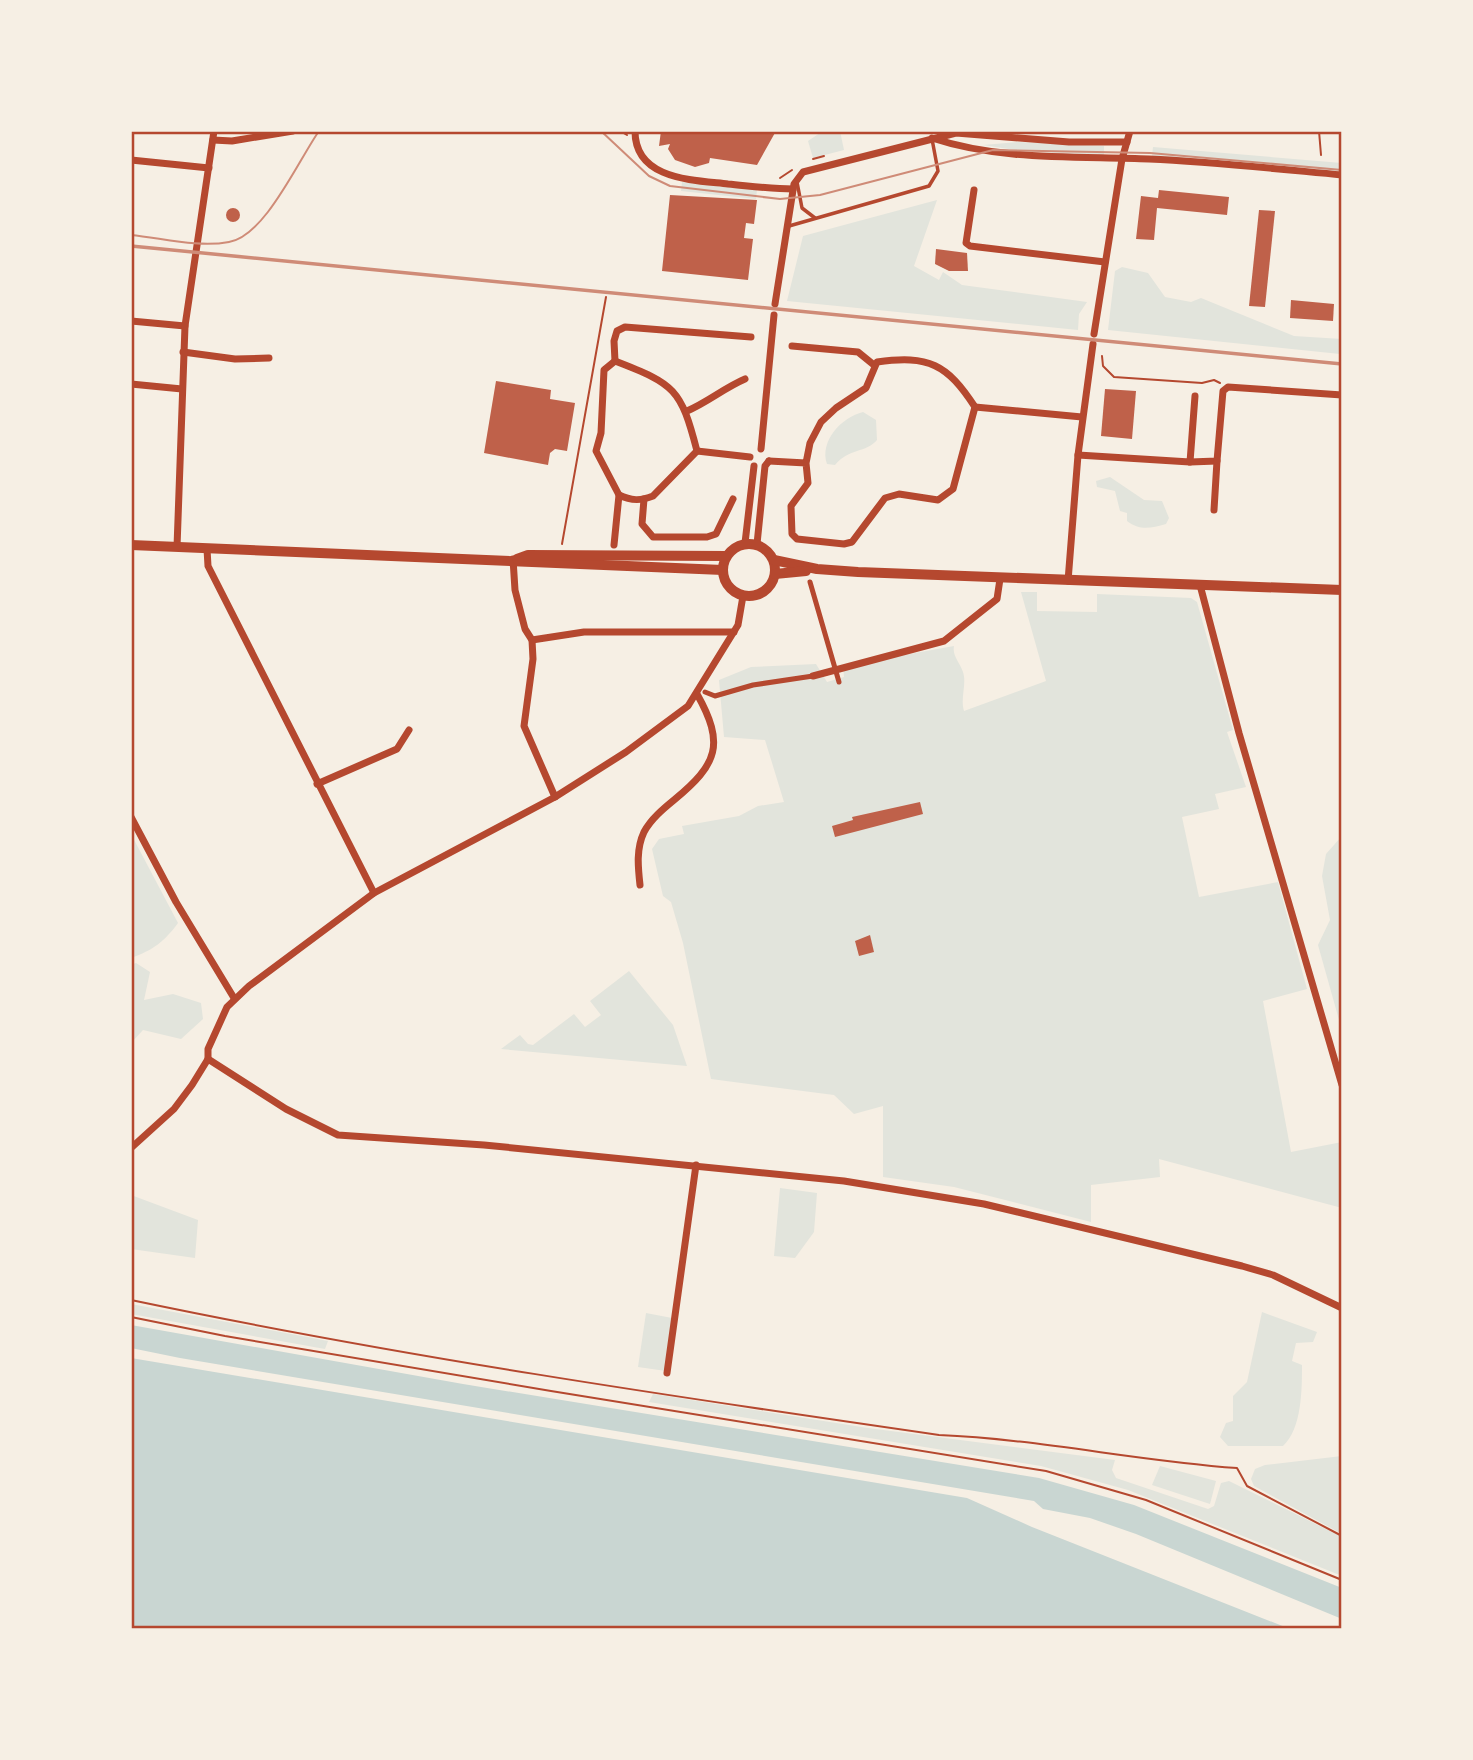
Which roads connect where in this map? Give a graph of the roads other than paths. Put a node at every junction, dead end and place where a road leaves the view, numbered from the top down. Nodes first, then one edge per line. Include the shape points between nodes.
1 (293, 131) edge
2 (1129, 131) edge
3 (632, 134) edge
4 (930, 134) edge
5 (214, 136) edge
6 (1127, 142) junction
7 (1122, 159) junction
8 (131, 160) edge
9 (209, 168) junction
10 (1342, 175) edge
11 (797, 178) junction
12 (793, 189) junction
13 (975, 190) dead end
14 (815, 218) junction
15 (789, 226) junction
16 (1105, 262) junction
17 (775, 304) dead end
18 (774, 315) dead end
19 (131, 321) edge
20 (185, 326) junction
21 (1094, 334) dead end
22 (751, 337) dead end
23 (1093, 344) dead end
24 (792, 346) dead end
25 (183, 352) junction
26 (269, 358) dead end
27 (615, 361) junction
28 (874, 365) junction
29 (744, 379) dead end
30 (131, 384) edge
31 (182, 389) junction
32 (1342, 395) edge
33 (1195, 396) dead end
34 (975, 407) junction
35 (687, 411) junction
36 (1082, 417) junction
37 (761, 449) junction
38 (697, 451) junction
39 (1078, 456) junction
40 (750, 457) junction
41 (1217, 461) junction
42 (1190, 462) junction
43 (767, 463) junction
44 (806, 463) junction
45 (754, 466) junction
46 (619, 495) junction
47 (644, 499) junction
48 (733, 499) dead end
49 (1214, 510) dead end
50 (745, 543) junction
51 (757, 544) junction
52 (131, 545) edge
53 (614, 545) dead end
54 (177, 547) junction
55 (207, 549) junction
56 (726, 556) junction
57 (514, 559) junction
58 (774, 561) junction
59 (817, 569) junction
60 (723, 570) junction
61 (775, 574) junction
62 (1000, 579) junction
63 (1068, 581) junction
64 (810, 582) dead end
65 (1200, 585) junction
66 (1342, 590) edge
67 (743, 596) junction
68 (734, 632) junction
69 (532, 640) junction
70 (835, 671) junction
71 (813, 676) joint
72 (839, 682) dead end
73 (701, 693) junction
74 (409, 730) dead end
75 (317, 784) junction
76 (555, 797) junction
77 (131, 817) edge
78 (640, 885) dead end
79 (374, 893) junction
80 (234, 998) junction
81 (208, 1059) junction
82 (1342, 1085) edge
83 (131, 1148) edge
84 (696, 1165) junction
85 (1342, 1308) edge
86 (667, 1373) dead end

1 - 5 street via 232,141
2 - 6 street
3 - 12 street via 647,161 672,177
4 - 6 street
4 - 7 street via 952,145
4 - 11 street via 813,169
4 - 14 lane via 938,171 929,186
5 - 9 street
6 - 7 street
7 - 10 street
7 - 16 street
8 - 9 street
9 - 20 street
11 - 12 street
11 - 14 lane via 802,208
12 - 15 street
13 - 16 street via 970,246
14 - 15 lane
15 - 17 street
16 - 21 street
18 - 37 street
19 - 20 street
20 - 25 street
22 - 27 street via 625,327 617,331 614,341
23 - 36 street
24 - 28 street via 858,352
25 - 26 street
25 - 31 street
27 - 35 street via 668,385
27 - 46 street via 604,370 601,433 596,446 598,459
28 - 34 street via 882,361 937,365 951,375
28 - 44 street via 866,388 821,422
29 - 35 street
30 - 31 street
31 - 54 street
32 - 41 street via 1226,389
33 - 42 street
34 - 36 street
34 - 44 street via 953,489 938,500 899,494 885,498 859,536 844,544 796,539 792,534 791,506 808,482
35 - 38 street
36 - 39 street
37 - 40 street
37 - 43 street via 768,454
38 - 40 street
38 - 47 street via 653,496
39 - 42 street
39 - 63 street
40 - 45 street
41 - 42 street
41 - 49 street
43 - 44 street
43 - 45 street
43 - 51 street
45 - 50 street
46 - 47 street
46 - 53 street
47 - 48 street via 642,524 653,537 716,534
50 - 51 main road
50 - 56 main road
51 - 58 main road
52 - 54 main road
54 - 55 main road
55 - 57 main road
55 - 75 street via 208,566
56 - 57 main road via 528,555
56 - 60 main road
57 - 60 main road
57 - 69 street via 515,590
58 - 59 main road
58 - 61 main road
59 - 61 main road
59 - 62 main road
60 - 67 main road via 728,585
61 - 67 main road via 764,592
62 - 63 main road
62 - 70 street via 997,599 944,641
63 - 65 main road
64 - 70 street
65 - 66 main road
65 - 82 street
67 - 68 street
68 - 69 street via 584,632
68 - 73 street
69 - 76 street via 524,726
70 - 71 street
70 - 72 street
71 - 73 street via 715,696
73 - 76 street via 626,752
73 - 78 street via 714,728 712,753 692,785 657,814 645,831 639,850
74 - 75 street via 397,749
75 - 79 street
76 - 79 street
77 - 80 street
79 - 80 street
80 - 81 street via 208,1049
81 - 83 street via 174,1109
81 - 84 street via 275,1103 338,1135
84 - 85 street via 844,1181 984,1204 1273,1275
84 - 86 street

